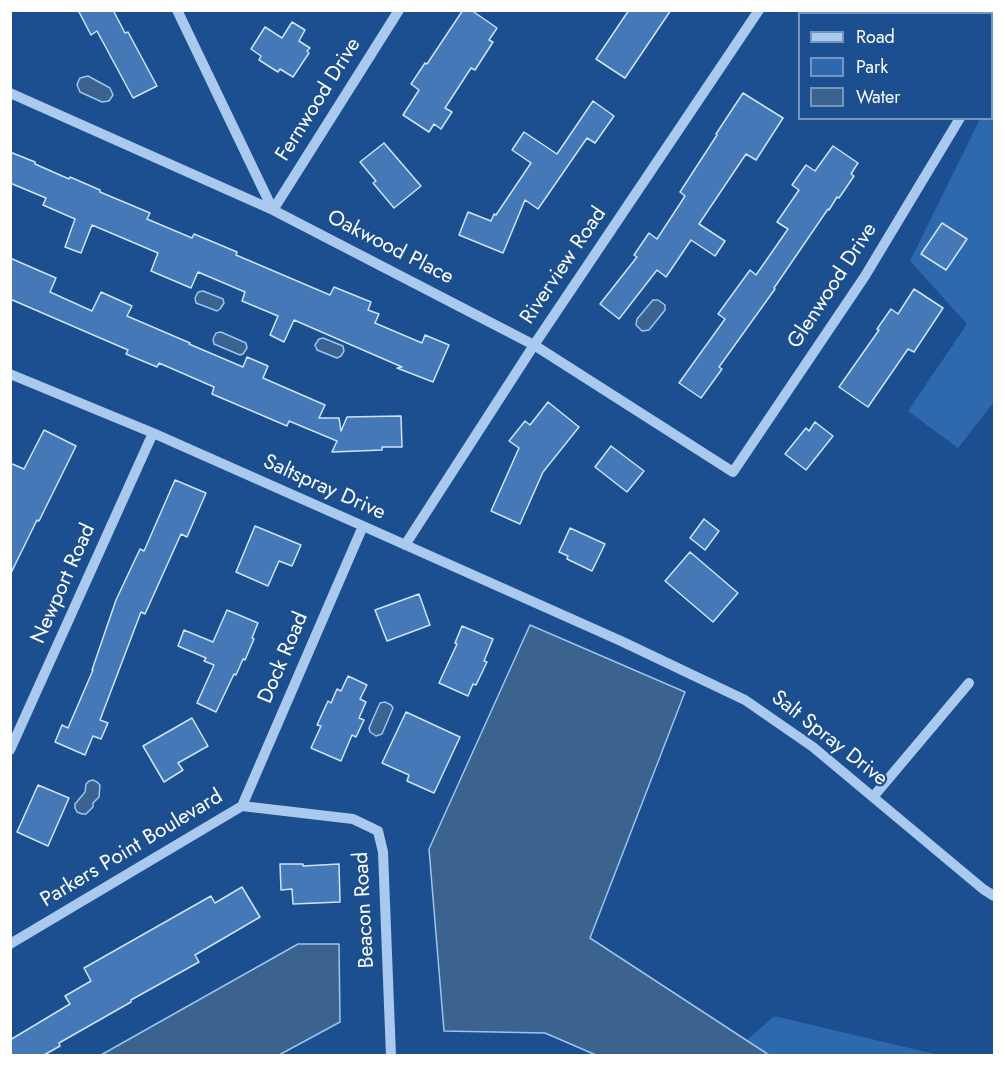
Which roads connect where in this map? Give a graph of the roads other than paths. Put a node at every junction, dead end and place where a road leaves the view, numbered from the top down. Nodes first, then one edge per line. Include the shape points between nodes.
1 (177, 10) edge
2 (399, 10) edge
3 (759, 10) edge
4 (10, 93) edge
5 (959, 120) edge
6 (273, 210) junction
7 (534, 345) junction
8 (10, 374) edge
9 (153, 433) junction
10 (733, 472) joint
11 (363, 526) junction
12 (405, 545) junction
13 (621, 641) joint
14 (969, 683) dead end
15 (10, 750) edge
16 (873, 797) junction
17 (242, 806) junction
18 (994, 896) edge
19 (10, 944) edge
20 (391, 1056) edge

1 - 6 street
2 - 6 street, Fernwood Drive
3 - 7 street, Riverview Road
4 - 6 street, Oakwood Place
5 - 10 street, Glenwood Drive via 865,276
6 - 7 street, Oakwood Place
7 - 10 street, Oakwood Place
7 - 12 street, Riverview Road
8 - 9 street, Saltspray Drive
9 - 11 street, Saltspray Drive
9 - 15 street, Newport Road
11 - 12 street, Saltspray Drive
11 - 17 street, Dock Road
12 - 13 street, Saltspray Drive
13 - 16 street, Salt Spray Drive via 745,700 813,747
14 - 16 street
16 - 18 street, Salt Spray Drive
17 - 19 street, Parkers Point Boulevard
17 - 20 street, Beacon Road via 352,819 378,831 383,852

